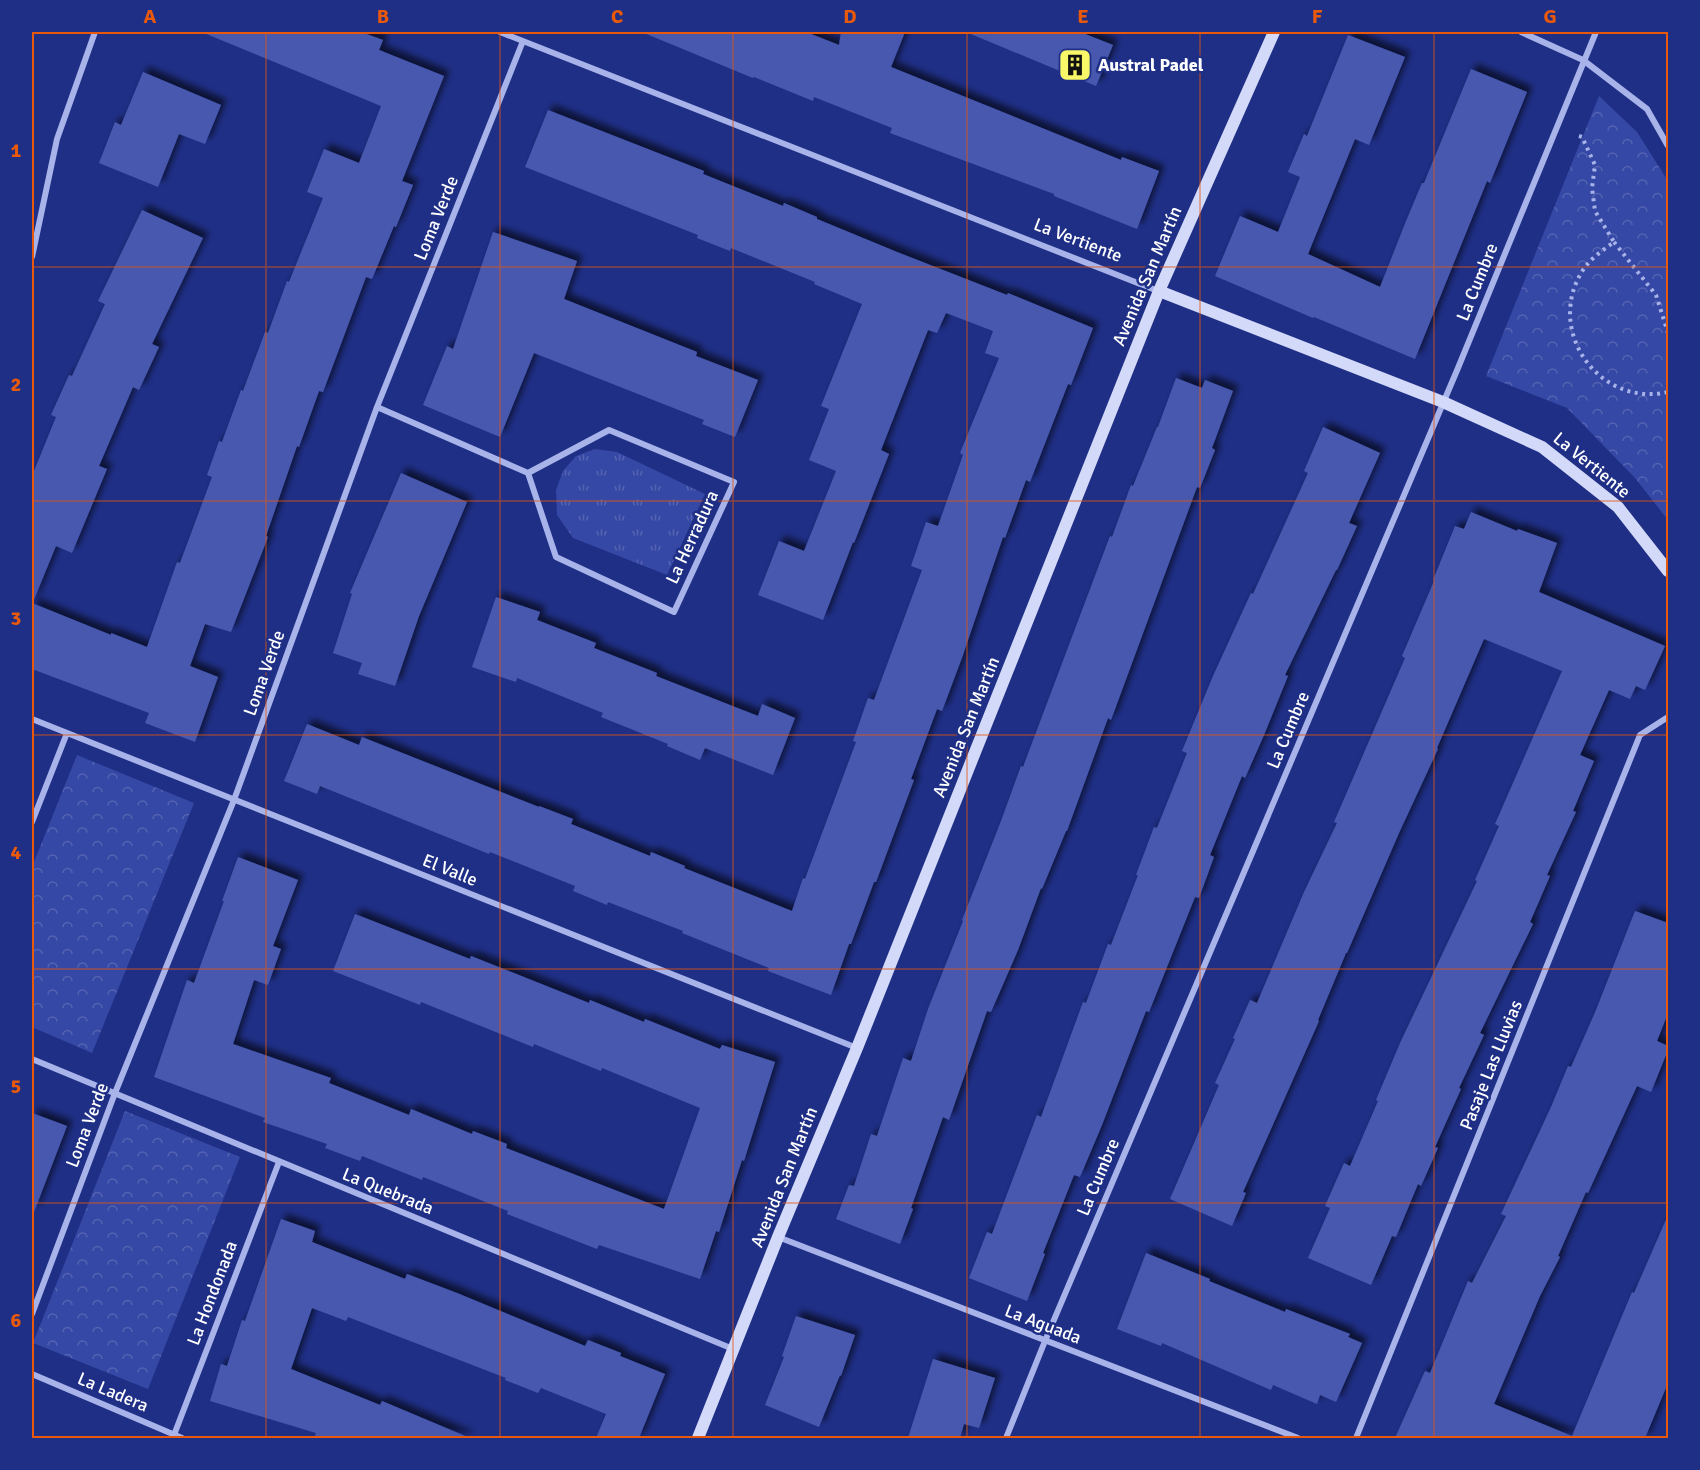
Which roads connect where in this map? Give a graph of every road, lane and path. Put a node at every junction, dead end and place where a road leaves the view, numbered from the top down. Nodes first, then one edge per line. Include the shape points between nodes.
1 (95, 32) edge
2 (500, 32) edge
3 (1274, 32) edge
4 (1521, 32) edge
5 (1596, 32) edge
6 (524, 41) junction
7 (1583, 60) junction
8 (1555, 128) junction
9 (1668, 146) edge
10 (1614, 242) junction
11 (32, 257) edge
12 (1159, 291) junction
13 (1668, 333) edge
14 (1668, 392) edge
15 (1443, 402) junction
16 (377, 407) junction
17 (528, 473) junction
18 (1668, 571) edge
19 (1668, 717) edge
20 (32, 719) edge
21 (67, 733) junction
22 (234, 800) junction
23 (32, 822) edge
24 (857, 1048) junction
25 (32, 1059) edge
26 (115, 1093) junction
27 (279, 1162) junction
28 (778, 1237) junction
29 (32, 1314) edge
30 (1045, 1341) junction
31 (733, 1350) junction
32 (32, 1374) edge
33 (174, 1435) junction
34 (182, 1438) edge
35 (698, 1438) edge
36 (1006, 1438) edge
37 (1298, 1438) edge
38 (1356, 1438) edge

1 - 11 street via 57,139
2 - 6 street, La Vertiente
3 - 12 street, Avenida San Martín
4 - 7 street
5 - 7 street, La Cumbre
6 - 12 street, La Vertiente
6 - 16 street, Loma Verde
7 - 8 street, La Cumbre
7 - 9 street via 1647,109
8 - 10 path via 1582,137 1595,165 1595,211
8 - 15 street, La Cumbre
10 - 13 path via 1656,295
10 - 14 path via 1583,270 1574,289 1571,330 1590,368 1606,381 1625,391
12 - 15 street, La Vertiente
12 - 24 street, Avenida San Martín
15 - 18 street, La Vertiente via 1542,447 1618,507
15 - 30 street, La Cumbre
16 - 17 street
16 - 22 street, Loma Verde
17 - 17 street, La Herradura via 556,557 674,612 734,482 609,430
19 - 38 street, Pasaje Las Lluvias via 1640,735
20 - 21 street, El Valle
21 - 22 street, El Valle
21 - 23 street
22 - 24 street, El Valle
22 - 26 street, Loma Verde
24 - 28 street, Avenida San Martín
25 - 26 street, La Quebrada
26 - 27 street, La Quebrada
26 - 29 street, Loma Verde
27 - 31 street, La Quebrada
27 - 33 street, La Hondonada
28 - 30 street, La Aguada
28 - 31 street, Avenida San Martín
30 - 36 street, La Cumbre
30 - 37 street, La Aguada
31 - 35 street, Avenida San Martín
32 - 33 street, La Ladera
33 - 34 street, La Ladera

